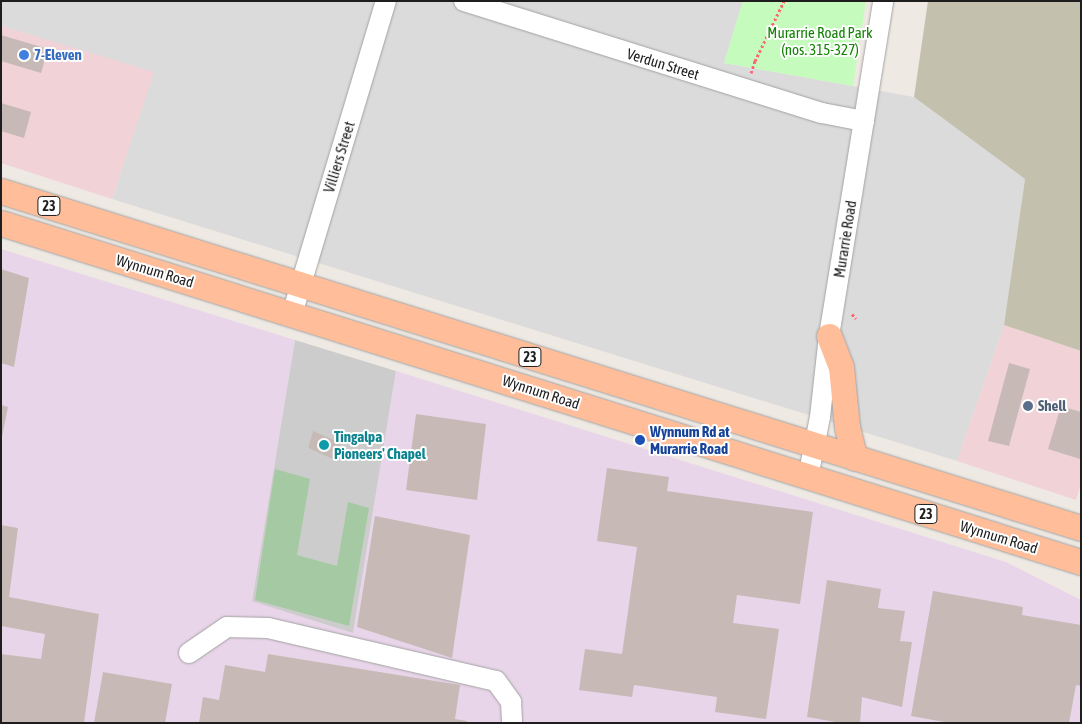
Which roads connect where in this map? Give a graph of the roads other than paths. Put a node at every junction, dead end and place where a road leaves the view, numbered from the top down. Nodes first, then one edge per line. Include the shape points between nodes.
1 (386, 1) edge
2 (464, 1) edge
3 (883, 1) edge
4 (864, 121) junction
5 (1, 191) edge
6 (1, 223) edge
7 (300, 286) junction
8 (292, 314) junction
9 (829, 336) junction
10 (815, 445) junction
11 (856, 458) junction
12 (808, 477) junction
13 (1081, 528) edge
14 (1081, 562) edge
15 (189, 653) dead end
16 (512, 723) edge

1 - 7 street, Villiers Street
2 - 4 street, Verdun Street via 822,113
3 - 4 street, Murarrie Road
4 - 9 street, Murarrie Road
5 - 7 main road, Wynnum Road / 23
6 - 8 main road, Wynnum Road / 23
7 - 8 street, Villiers Street
7 - 10 main road, Wynnum Road / 23
8 - 12 main road, Wynnum Road / 23
9 - 10 street, Murarrie Road
9 - 11 main road via 841,367 846,420
10 - 11 main road, Wynnum Road / 23
10 - 12 street, Murarrie Road
11 - 13 main road, Wynnum Road / 23
12 - 14 main road, Wynnum Road / 23
15 - 16 street via 227,627 268,628 496,681 511,702

